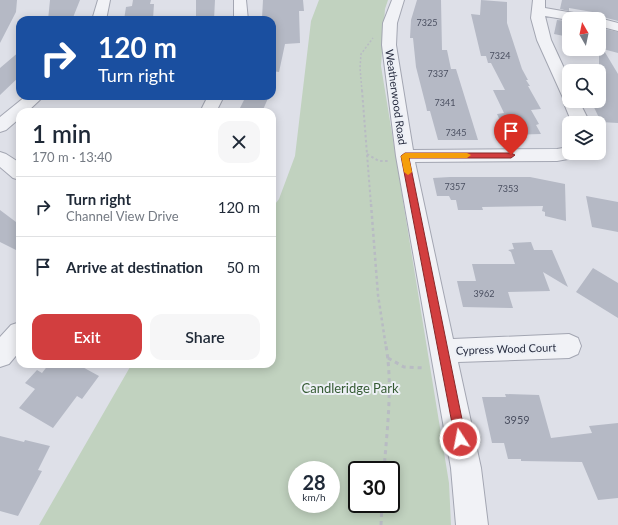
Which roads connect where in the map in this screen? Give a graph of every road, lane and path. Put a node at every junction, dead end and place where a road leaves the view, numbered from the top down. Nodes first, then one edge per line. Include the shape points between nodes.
1 (104, 0) edge
2 (240, 0) edge
3 (398, 0) edge
4 (538, 5) edge
5 (562, 12) edge
6 (100, 16) edge
7 (241, 16) edge
8 (606, 24) edge
9 (618, 27) edge
10 (374, 36) dead end
11 (562, 80) edge
12 (31, 100) edge
13 (22, 108) edge
14 (16, 113) edge
15 (0, 126) edge
16 (366, 154) junction
17 (562, 154) edge
18 (0, 158) edge
19 (405, 159) junction
20 (16, 170) edge
21 (16, 338) edge
22 (568, 346) dead end
23 (0, 355) edge
24 (388, 358) junction
25 (445, 360) junction
26 (385, 461) edge
27 (381, 513) edge
28 (380, 525) edge
29 (472, 525) edge

1 - 6 street
2 - 7 street
3 - 19 street, Weatherwood Road via 390,23 389,45
4 - 5 street
4 - 11 street via 538,18 544,40
8 - 9 street
10 - 16 path via 361,54 360,68
12 - 13 street
14 - 15 street
16 - 19 path via 379,161
16 - 24 path via 378,295
17 - 19 street
18 - 20 street
19 - 25 street, Weatherwood Road
21 - 23 street
22 - 25 street, Cypress Wood Court
24 - 25 path via 404,367
24 - 26 path
25 - 29 street, Weatherwood Road via 466,468
27 - 28 path

